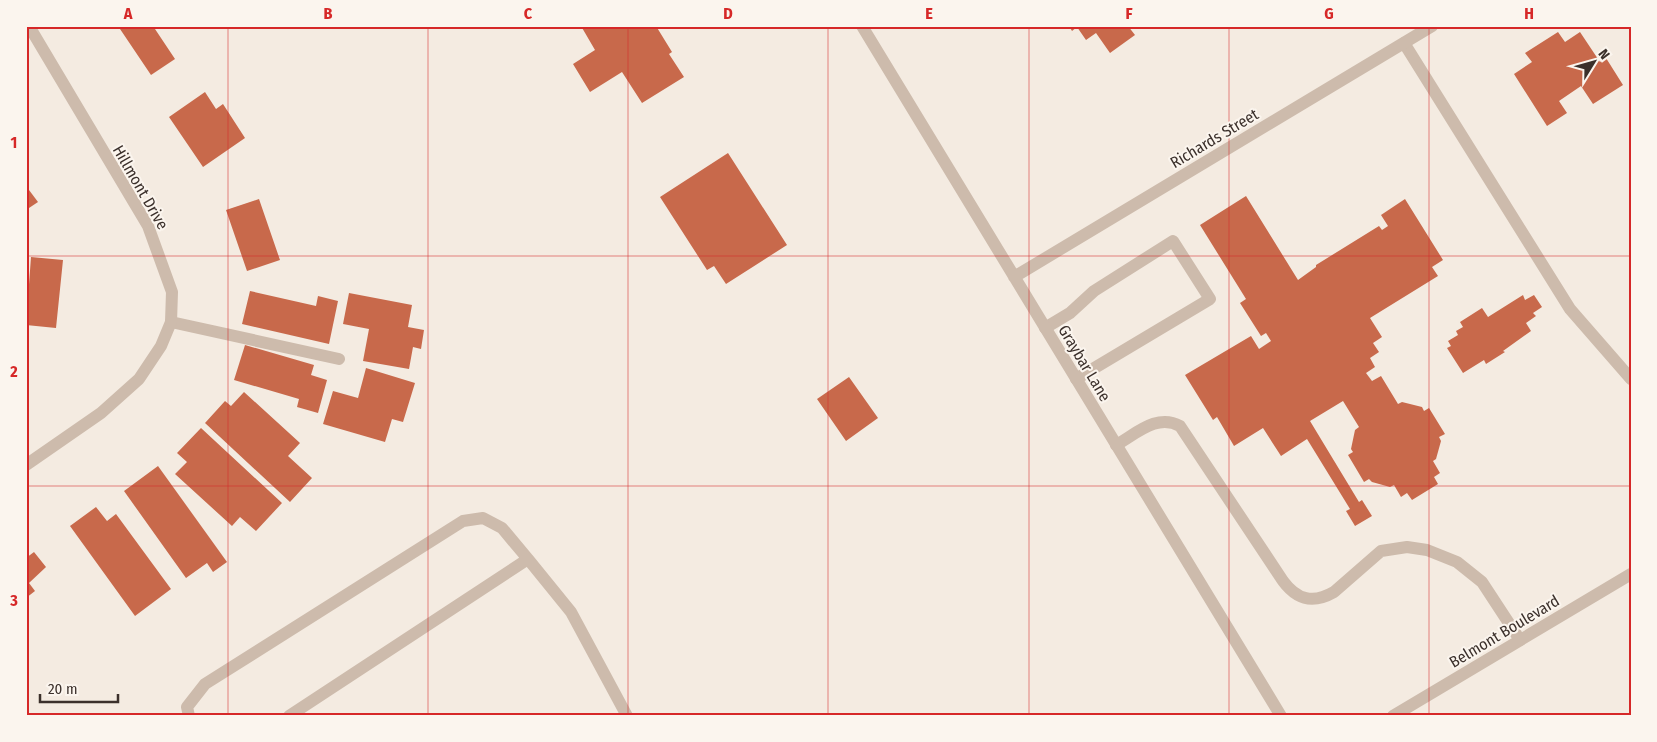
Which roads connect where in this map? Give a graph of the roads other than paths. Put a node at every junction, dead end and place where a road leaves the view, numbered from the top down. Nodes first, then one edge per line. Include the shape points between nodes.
1 (29, 26) edge
2 (862, 26) edge
3 (1432, 26) edge
4 (1404, 43) junction
5 (1014, 278) junction
6 (171, 322) junction
7 (1045, 328) junction
8 (339, 359) dead end
9 (1076, 379) junction
10 (1631, 379) edge
11 (1116, 445) junction
12 (26, 465) edge
13 (528, 559) junction
14 (1631, 574) edge
15 (1520, 640) junction
16 (189, 716) edge
17 (289, 716) edge
18 (627, 716) edge
19 (1280, 716) edge
20 (1393, 716) edge

1 - 6 street, Hillmont Drive via 148,226 172,292
2 - 5 street, Graybar Lane
3 - 4 street, Richards Street
4 - 5 street, Richards Street
4 - 10 street via 1570,309
5 - 7 street, Graybar Lane
6 - 8 street
6 - 12 street, Hillmont Drive via 161,346 139,379 100,413
7 - 9 street, Graybar Lane
7 - 9 street via 1070,313 1094,291 1173,241 1210,299
9 - 11 street, Graybar Lane
11 - 15 street via 1160,421 1171,421 1180,426 1295,595 1326,597 1381,550 1407,547 1427,550 1457,562 1482,582
11 - 19 street, Graybar Lane
13 - 16 street via 502,528 483,518 463,521 205,684 187,707
13 - 17 street
13 - 18 street via 571,612
14 - 15 street, Belmont Boulevard
15 - 20 street, Belmont Boulevard

